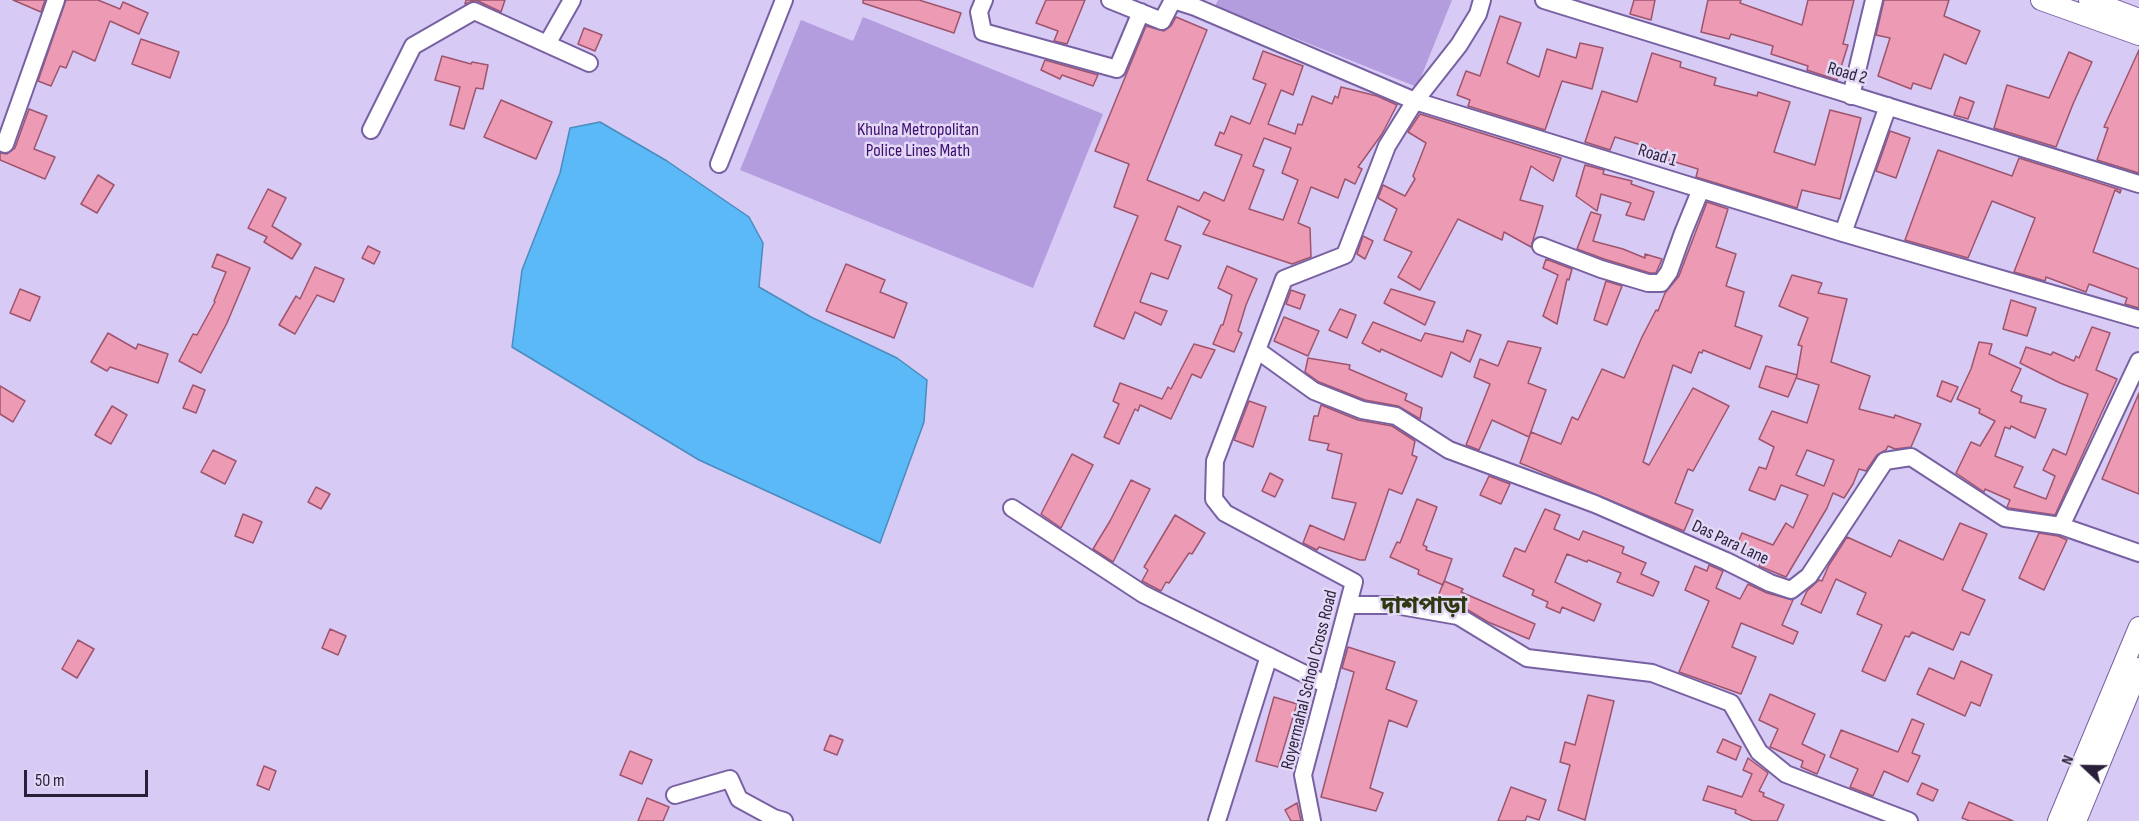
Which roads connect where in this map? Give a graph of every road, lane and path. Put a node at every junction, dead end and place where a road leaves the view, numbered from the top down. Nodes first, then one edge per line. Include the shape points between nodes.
1 (56, 0) edge
2 (572, 0) edge
3 (784, 0) edge
4 (984, 0) edge
5 (1110, 0) edge
6 (1173, 0) edge
7 (1482, 0) edge
8 (1544, 0) edge
9 (1874, 0) edge
10 (2041, 0) edge
11 (2089, 0) edge
12 (1141, 12) junction
13 (2139, 19) edge
14 (2139, 35) edge
15 (547, 44) junction
16 (589, 63) dead end
17 (1851, 96) junction
18 (1415, 101) junction
19 (1888, 106) junction
20 (371, 130) dead end
21 (5, 144) dead end
22 (719, 164) dead end
23 (2139, 184) edge
24 (1701, 189) junction
25 (1843, 233) junction
26 (1541, 246) dead end
27 (2139, 319) edge
28 (1257, 350) junction
29 (2139, 361) edge
30 (1012, 508) dead end
31 (2061, 526) junction
32 (2139, 553) edge
33 (1348, 605) junction
34 (2139, 627) edge
35 (1269, 656) junction
36 (2139, 668) edge
37 (1327, 685) junction
38 (675, 795) dead end
39 (784, 821) edge
40 (1217, 821) edge
41 (1312, 821) edge
42 (1910, 821) edge
43 (2058, 821) edge
44 (2076, 821) edge

1 - 21 street
2 - 15 street
3 - 22 street
4 - 12 street via 979,12 983,32 1117,69
5 - 12 street
6 - 12 street via 1162,21
6 - 18 street, Road 1
7 - 18 street, Royermahal School Cross Road via 1459,45
8 - 17 street, Road 2
9 - 17 street
10 - 14 main road
11 - 13 main road
15 - 16 street
15 - 20 street via 474,11 413,46
17 - 19 street, Road 2
18 - 24 street, Road 1
18 - 28 street, Royermahal School Cross Road via 1387,146 1345,255 1284,279
19 - 23 street, Road 2
19 - 25 street
24 - 25 street, Road 1
24 - 26 street via 1669,272 1661,283 1601,269
25 - 27 street, Road 1
28 - 31 street, Das Para Lane via 1314,391 1362,410 1396,416 1449,450 1595,504 1791,590 1809,576 1885,461 1911,457 2005,518
28 - 33 street, Royermahal School Cross Road via 1215,461 1214,499 1226,513 1354,582
29 - 31 street
30 - 35 street via 1143,594
31 - 32 street, Das Para Lane
33 - 37 street, Royermahal School Cross Road
33 - 42 street via 1395,605 1458,615 1527,658 1652,673 1712,696 1731,704 1759,752 1786,774
34 - 43 main road
35 - 37 street
35 - 40 street
36 - 44 main road
37 - 41 street, Royermahal School Cross Road via 1303,775
38 - 39 street via 730,779 740,799

